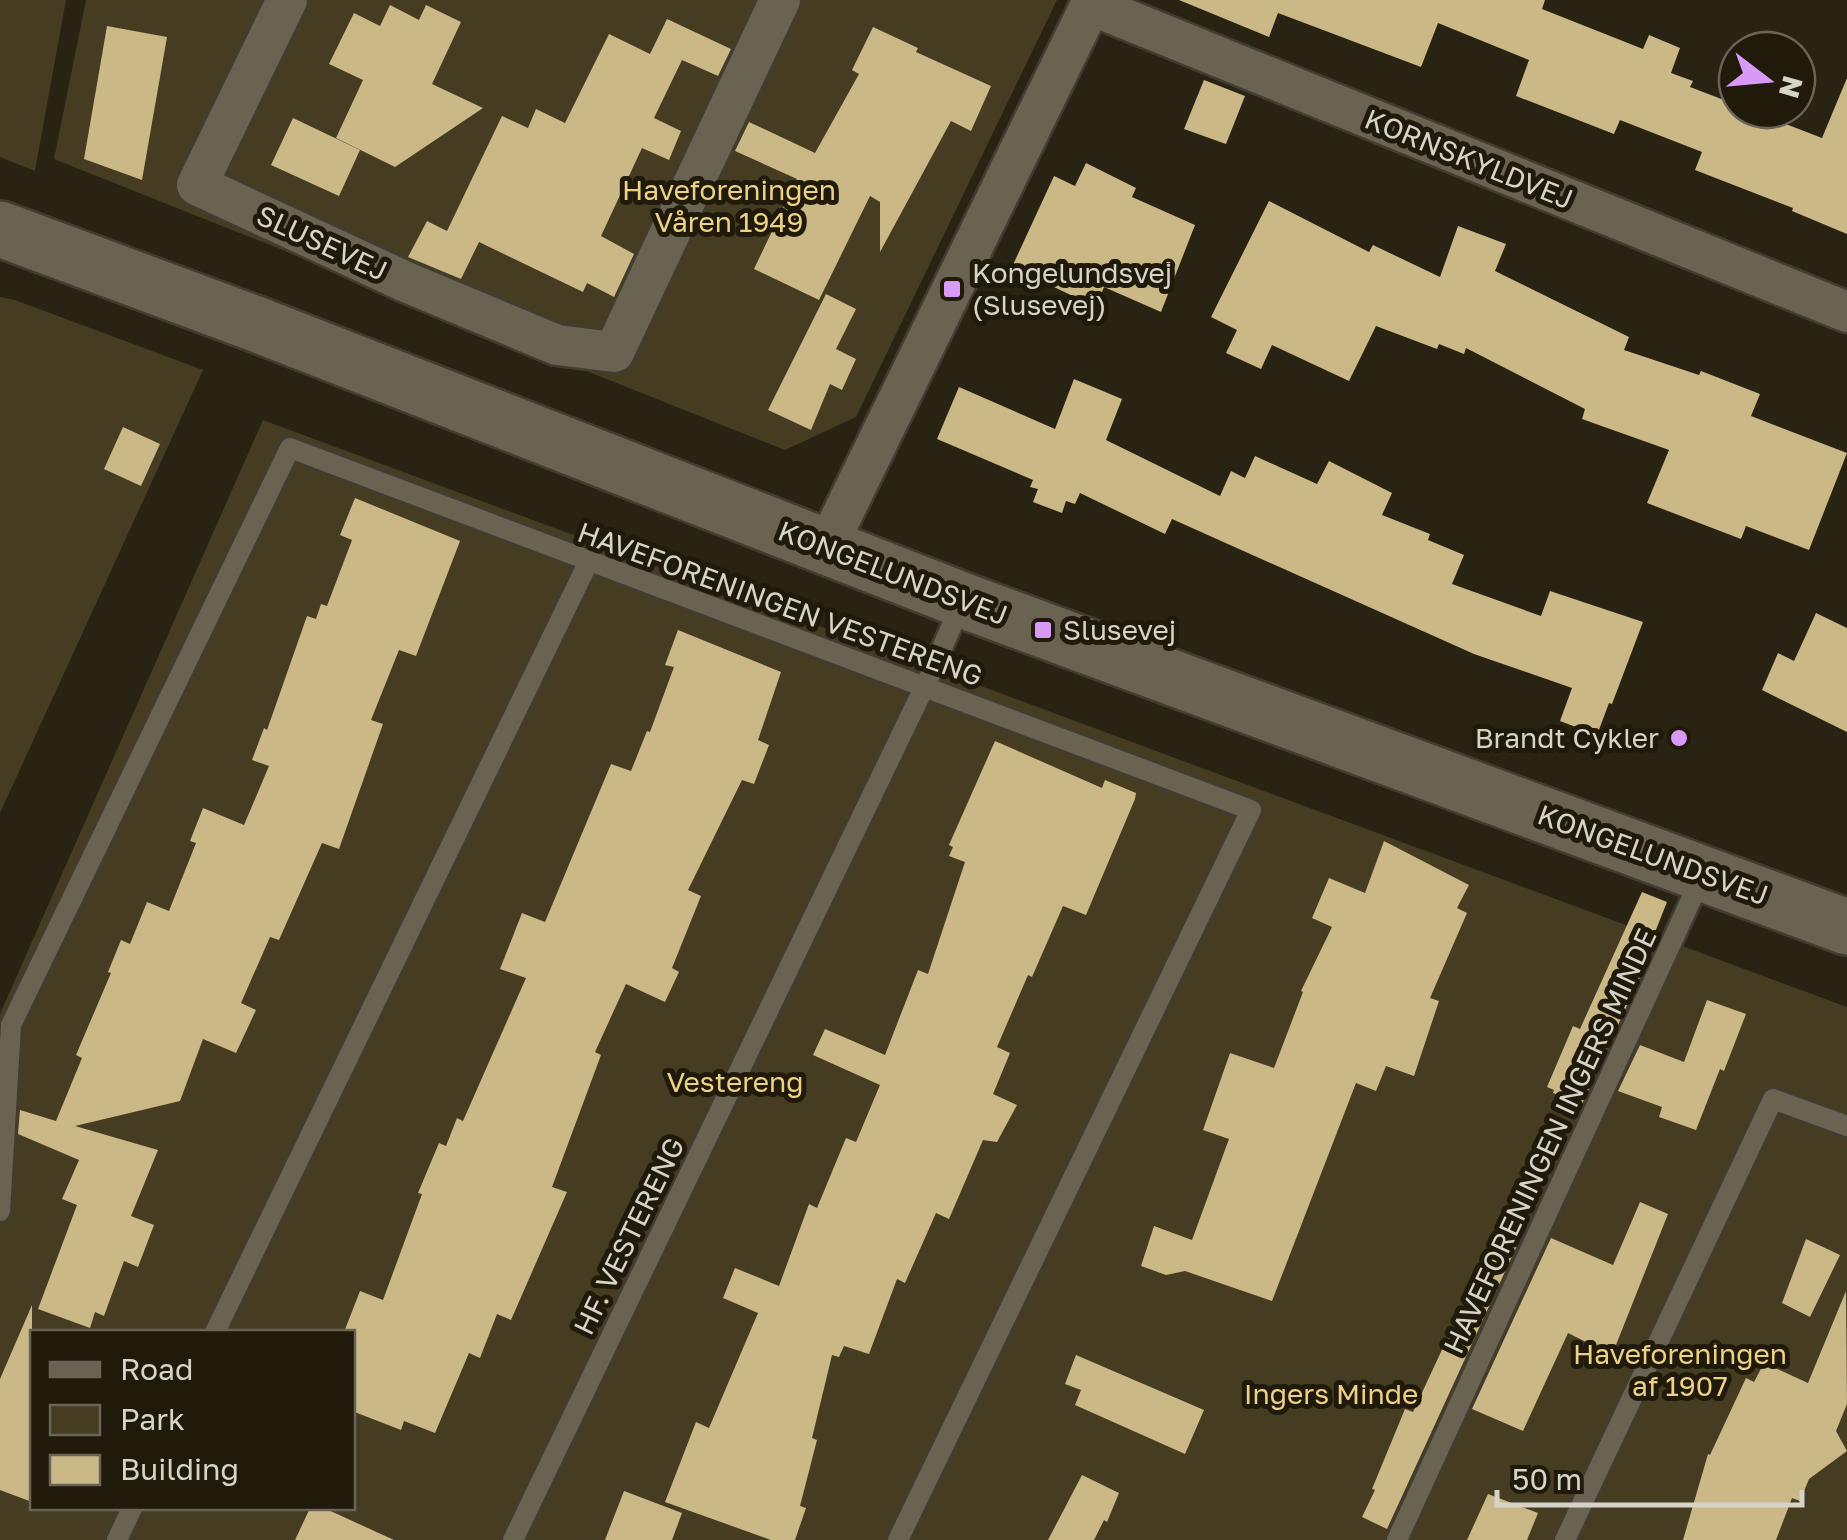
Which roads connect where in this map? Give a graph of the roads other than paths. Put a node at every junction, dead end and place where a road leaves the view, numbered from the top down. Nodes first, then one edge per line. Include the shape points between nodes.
1 (287, 0) edge
2 (780, 0) edge
3 (1092, 2) edge
4 (13, 234) edge
5 (1847, 312) edge
6 (826, 548) junction
7 (588, 563) junction
8 (962, 600) junction
9 (925, 685) junction
10 (1702, 874) junction
11 (1847, 928) edge
12 (1847, 1126) edge
13 (0, 1211) edge
14 (216, 1330) edge
15 (131, 1510) edge
16 (117, 1540) edge
17 (513, 1540) edge
18 (898, 1540) edge
19 (1397, 1540) edge
20 (1565, 1540) edge

1 - 2 street, SLUSEVEJ via 197,185 557,345 614,352
3 - 5 street, KORNSKYLDVEJ
3 - 6 street
4 - 6 street, KONGELUNDSVEJ
6 - 8 street, KONGELUNDSVEJ
7 - 9 lane, HAVEFORENINGEN VESTERENG
7 - 13 lane, HAVEFORENINGEN VESTERENG via 290,448 11,1025
7 - 14 lane
8 - 9 lane, HF. VESTERENG
8 - 10 street, KONGELUNDSVEJ
9 - 17 lane, HF. VESTERENG
9 - 18 lane, HAVEFORENINGEN VESTERENG via 1252,810
10 - 11 street, KONGELUNDSVEJ
10 - 19 lane, HAVEFORENINGEN INGERS MINDE
12 - 20 lane via 1773,1099
15 - 16 lane

